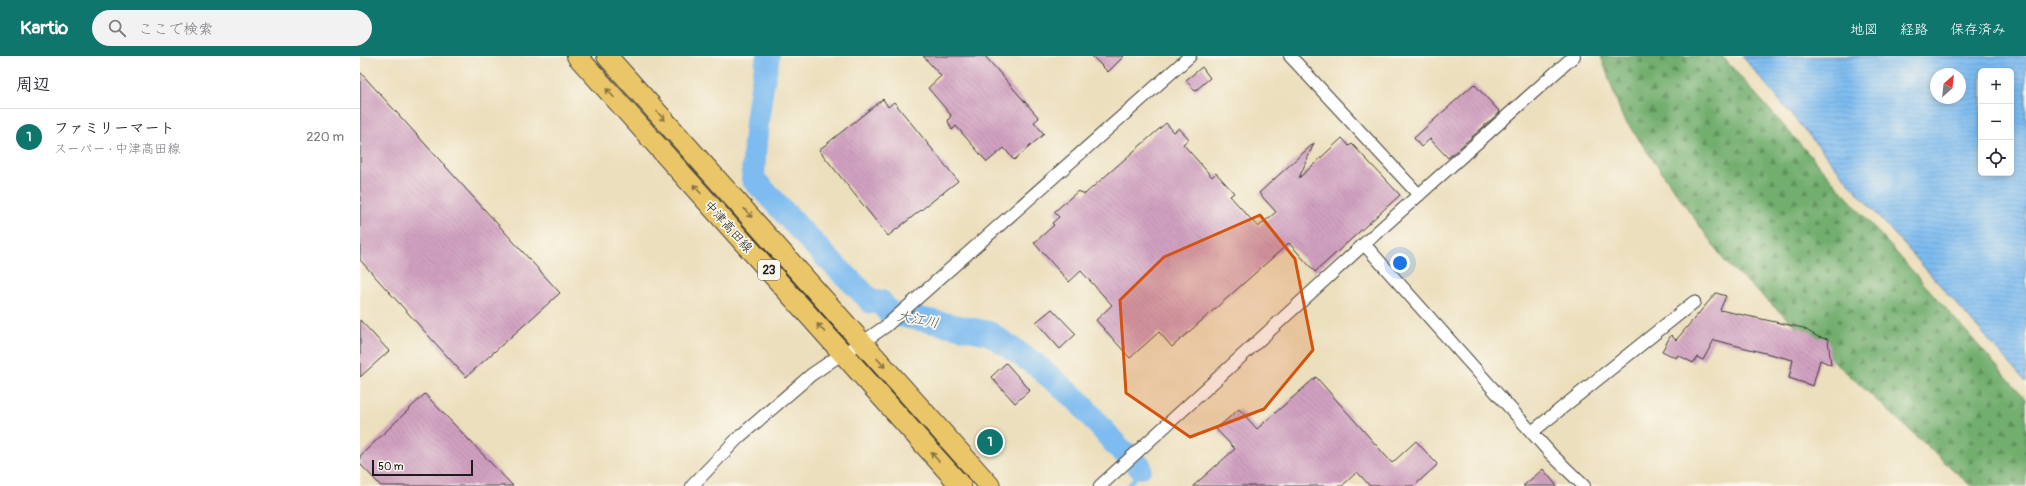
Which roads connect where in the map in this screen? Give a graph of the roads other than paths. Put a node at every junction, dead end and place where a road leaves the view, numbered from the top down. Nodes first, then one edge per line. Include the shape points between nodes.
1 (577, 56) edge
2 (607, 56) edge
3 (1190, 56) edge
4 (1290, 56) edge
5 (1568, 59) edge
6 (1419, 195) junction
7 (1364, 244) junction
8 (1694, 302) dead end
9 (863, 342) junction
10 (843, 353) junction
11 (1532, 432) junction
12 (692, 486) edge
13 (961, 486) edge
14 (990, 486) edge
15 (1100, 486) edge
16 (1584, 486) edge

10 -> 1 main road, 中津高田線 / 23
2 -> 9 main road, 中津高田線 / 23
3 - 9 street via 892,320
4 - 6 street
5 - 6 street
6 - 7 street
7 - 11 street
7 - 15 street
8 - 11 street
9 - 10 street
9 -> 14 main road, 中津高田線 / 23
10 - 12 street via 811,375 738,438
13 -> 10 main road, 中津高田線 / 23
11 - 16 street

